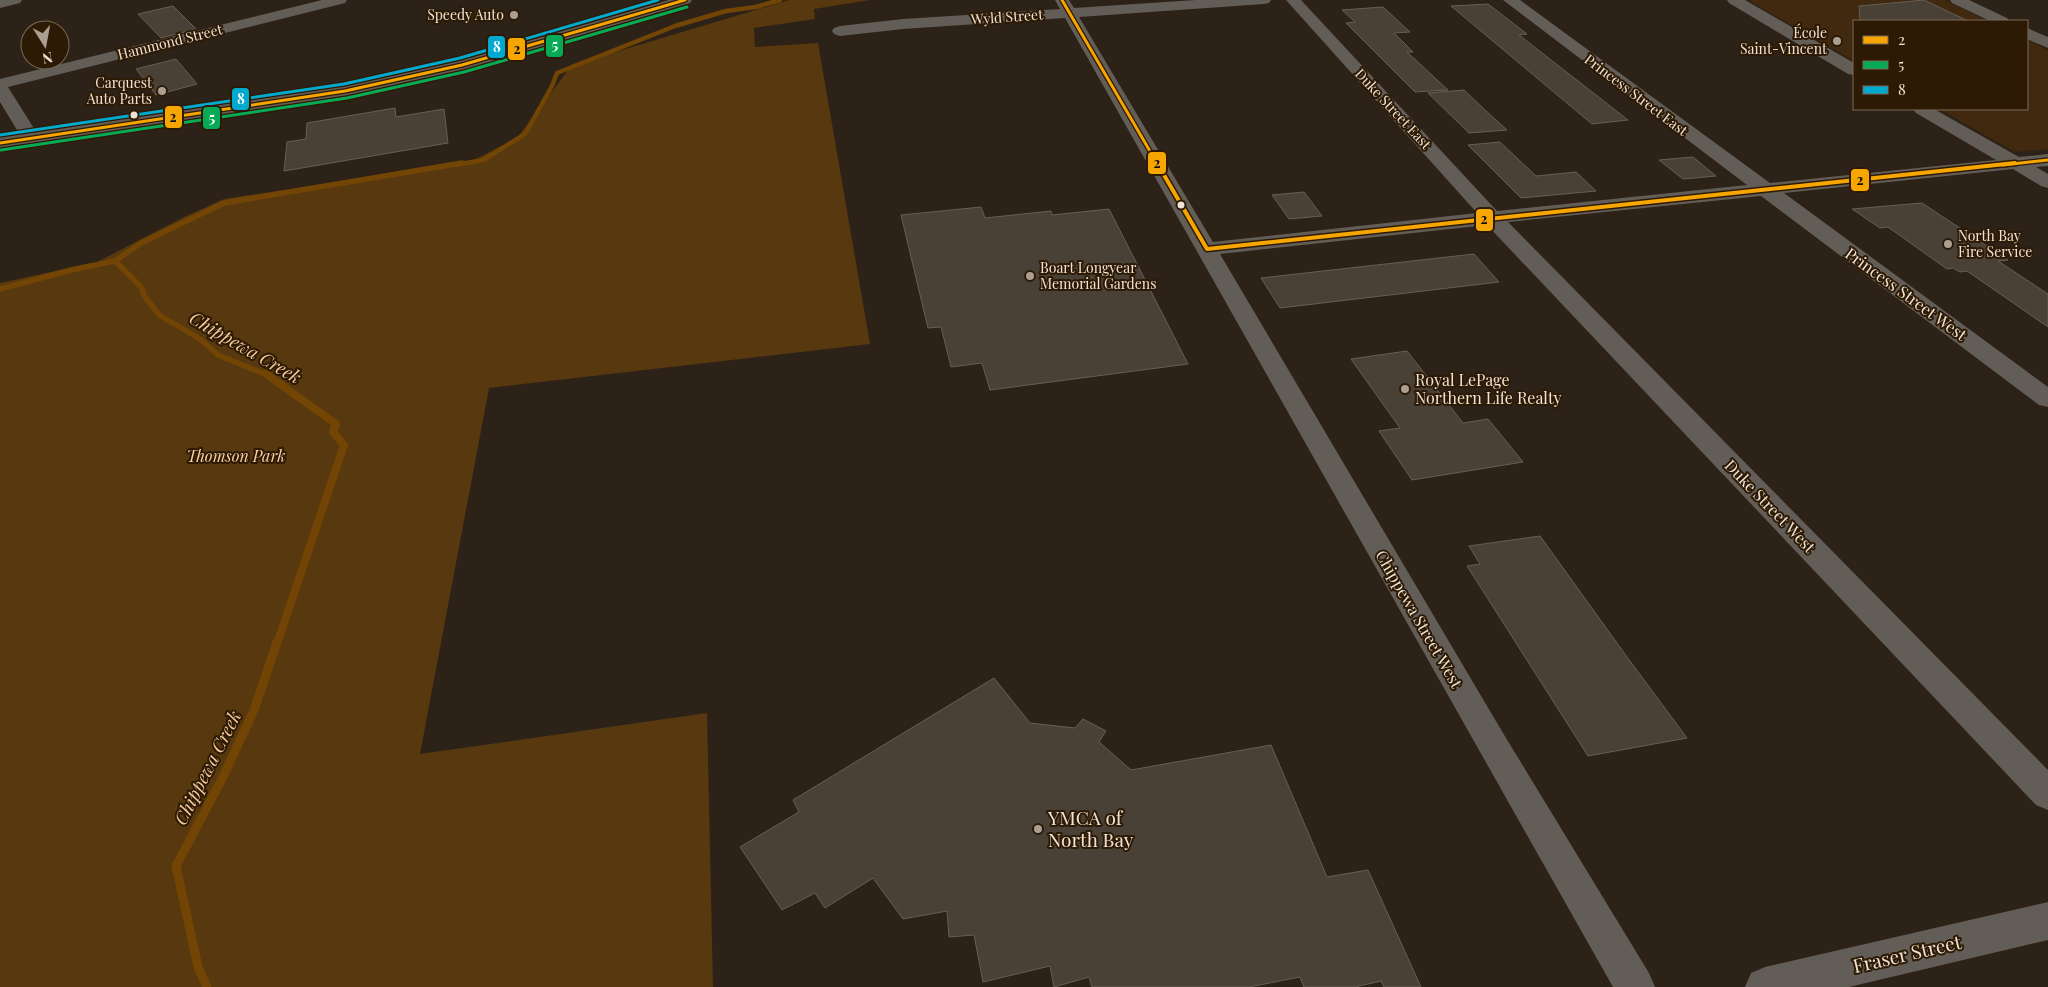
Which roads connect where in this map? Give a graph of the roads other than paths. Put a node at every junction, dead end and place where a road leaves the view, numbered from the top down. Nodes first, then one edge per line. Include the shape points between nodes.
1 (15, 0) edge
2 (340, 0) edge
3 (686, 0) edge
4 (1264, 0) edge
5 (1293, 0) edge
6 (1510, 0) edge
7 (1734, 0) edge
8 (1957, 0) edge
9 (0, 3) edge
10 (1065, 6) edge
11 (2000, 20) edge
12 (840, 31) dead end
13 (2028, 33) edge
14 (2048, 43) edge
15 (1853, 69) edge
16 (0, 84) edge
17 (0, 88) edge
18 (1924, 110) edge
19 (0, 133) edge
20 (31, 134) junction
21 (0, 143) edge
22 (2048, 160) edge
23 (2017, 164) junction
24 (2048, 182) edge
25 (1763, 190) junction
26 (1492, 218) junction
27 (1207, 250) junction
28 (2048, 399) edge
29 (2048, 794) edge
30 (2048, 921) edge
31 (1635, 987) edge
32 (1765, 987) edge

1 - 9 street
2 - 16 street, Hammond Street
3 - 20 main road via 462,65 345,91
4 - 10 street, Wyld Street
5 - 26 street, Duke Street East
6 - 25 street, Princess Street East
7 - 15 street
8 - 11 street
10 - 12 street, Wyld Street
10 - 27 street, Chippewa Street West
13 - 14 street
17 - 20 street
18 - 23 street
19 - 20 main road
20 - 21 main road
22 - 23 street
23 - 24 street
23 - 25 street
25 - 26 street
25 - 28 street, Princess Street West
26 - 27 street
26 - 29 street, Duke Street West
27 - 31 street, Chippewa Street West via 1490,743
30 - 32 street, Fraser Street

